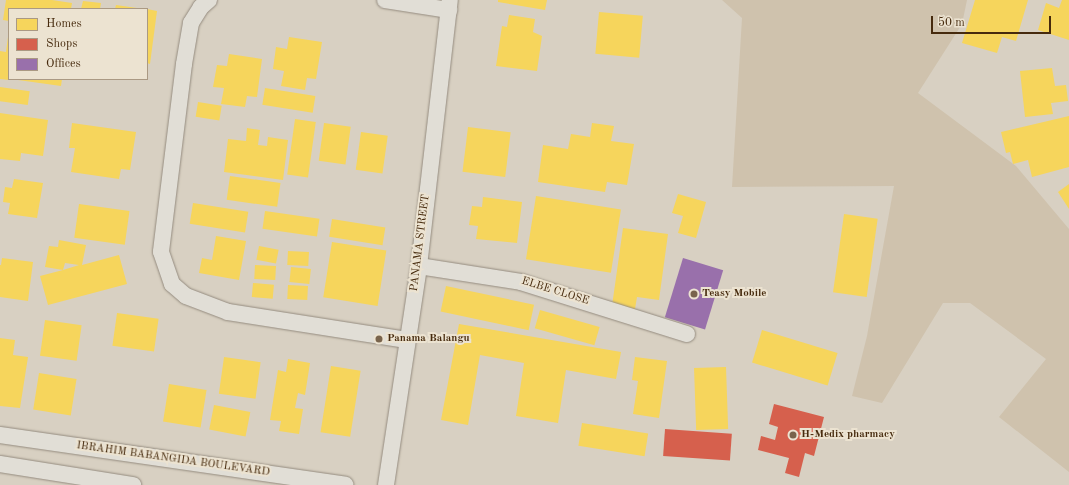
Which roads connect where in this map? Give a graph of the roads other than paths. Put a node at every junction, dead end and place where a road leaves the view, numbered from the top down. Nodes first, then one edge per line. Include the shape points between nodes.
1 (209, 0) edge
2 (385, 0) edge
3 (449, 5) edge
4 (419, 266) junction
5 (687, 334) dead end
6 (407, 340) junction
7 (0, 435) edge
8 (0, 464) edge
9 (133, 485) edge
10 (345, 485) edge
11 (386, 485) edge

1 - 6 street via 191,23 184,64 161,252 172,284 186,296 228,312
2 - 3 street
3 - 4 street, PANAMA STREET
4 - 5 street, ELBE CLOSE via 522,282
4 - 6 street, PANAMA STREET
6 - 11 street, PANAMA STREET
7 - 10 street, IBRAHIM BABANGIDA BOULEVARD
8 - 9 street

